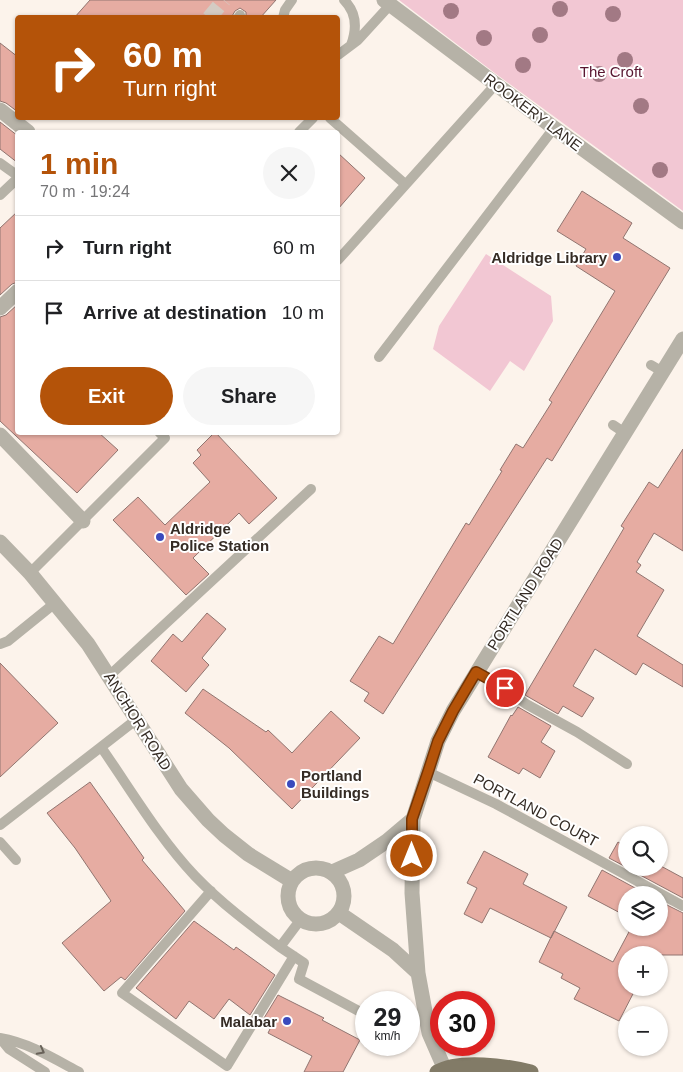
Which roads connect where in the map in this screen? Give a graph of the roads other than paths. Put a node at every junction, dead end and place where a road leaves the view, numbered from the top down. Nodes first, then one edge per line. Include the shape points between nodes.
1 (292, 0) edge
2 (344, 0) edge
3 (387, 2) edge
4 (284, 15) edge
5 (340, 55) edge
6 (340, 55) edge
7 (496, 84) junction
8 (0, 110) edge
9 (311, 120) edge
10 (332, 120) edge
11 (554, 128) junction
12 (25, 130) edge
13 (301, 130) edge
14 (0, 163) edge
15 (15, 175) edge
16 (15, 180) edge
17 (405, 184) junction
18 (0, 195) edge
19 (683, 222) edge
20 (340, 258) edge
21 (15, 294) edge
22 (0, 308) edge
23 (683, 339) edge
24 (379, 357) dead end
25 (0, 435) edge
26 (162, 435) edge
27 (311, 489) dead end
28 (83, 521) junction
29 (0, 542) edge
30 (30, 573) junction
31 (54, 603) junction
32 (0, 644) edge
33 (476, 672) junction
34 (109, 676) junction
35 (137, 719) junction
36 (101, 747) junction
37 (627, 764) dead end
38 (428, 772) junction
39 (412, 819) junction
40 (0, 826) edge
41 (0, 842) edge
42 (16, 860) dead end
43 (332, 872) junction
44 (292, 881) junction
45 (211, 891) junction
46 (683, 906) edge
47 (339, 913) junction
48 (301, 919) junction
49 (280, 947) junction
50 (294, 956) junction
51 (418, 973) junction
52 (355, 1010) edge
53 (0, 1038) edge
54 (442, 1071) edge
55 (45, 1072) edge
56 (79, 1072) edge
57 (531, 1072) edge

1 - 4 lane
2 - 5 lane via 353,12 356,24 350,47
3 - 6 lane via 358,40
3 - 7 street, ROOKERY LANE
7 - 11 street, ROOKERY LANE
7 - 17 lane
8 - 12 street
9 - 13 lane
10 - 17 lane
11 - 19 street, ROOKERY LANE
11 - 24 lane
14 - 15 lane
16 - 18 lane
17 - 20 lane
21 - 22 street
23 - 33 street, PORTLAND ROAD via 657,369 619,429
25 - 28 street
26 - 28 lane via 165,438
27 - 34 lane
28 - 30 lane
29 - 30 street, ANCHOR ROAD
30 - 31 street, ANCHOR ROAD
31 - 32 lane
31 - 34 street, ANCHOR ROAD
33 - 37 lane
33 - 38 street, PORTLAND ROAD via 438,741
34 - 35 street, ANCHOR ROAD
35 - 36 lane
35 - 44 street, ANCHOR ROAD via 181,789 208,820 248,854
36 - 40 lane
36 - 45 lane via 162,835
38 - 39 street, PORTLAND ROAD
38 - 46 lane, PORTLAND COURT via 496,804
39 - 43 street via 360,860
39 - 51 street, PORTLAND ROAD via 412,894
41 - 42 lane
43 - 44 street via 311,868 302,871
43 - 47 street via 344,890
44 - 48 street via 289,904
45 - 49 lane via 235,914
45 - 50 lane via 122,993 227,1066
47 - 48 street via 319,924
47 - 51 street via 393,950
48 - 49 lane
49 - 50 lane
50 - 52 lane via 304,963 299,979
51 - 54 street, PORTLAND ROAD via 429,1033
53 - 55 lane via 9,1049
53 -> 56 lane via 34,1047
54 - 57 main road via 492,1066

